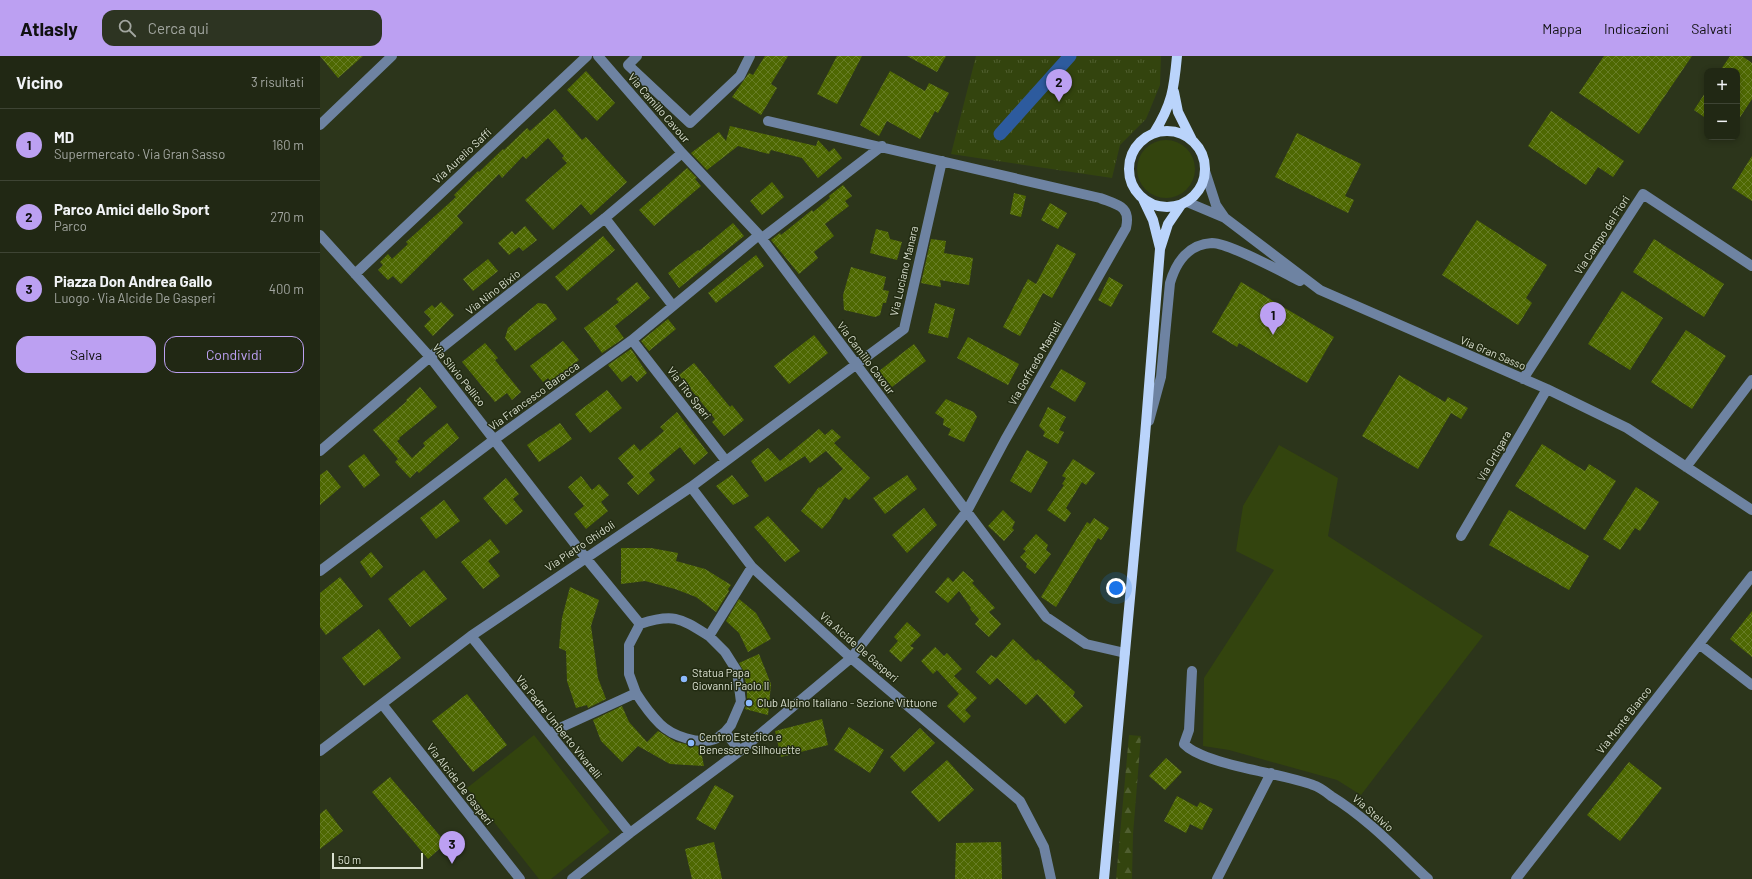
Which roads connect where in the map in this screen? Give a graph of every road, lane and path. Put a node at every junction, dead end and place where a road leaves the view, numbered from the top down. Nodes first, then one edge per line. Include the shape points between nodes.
1 (392, 56) edge
2 (587, 56) edge
3 (598, 56) edge
4 (637, 56) edge
5 (750, 56) edge
6 (1177, 56) edge
7 (1174, 90) junction
8 (768, 121) dead end
9 (320, 125) edge
10 (1154, 132) junction
11 (1193, 141) junction
12 (882, 146) junction
13 (682, 153) junction
14 (942, 161) junction
15 (1205, 171) junction
16 (1143, 199) junction
17 (1184, 203) junction
18 (605, 218) junction
19 (1225, 218) junction
20 (320, 235) edge
21 (760, 237) junction
22 (1160, 248) junction
23 (1752, 266) edge
24 (355, 274) junction
25 (1320, 290) junction
26 (673, 306) junction
27 (632, 340) junction
28 (430, 357) junction
29 (856, 365) junction
30 (1523, 379) junction
31 (1752, 380) edge
32 (1546, 389) junction
33 (1145, 436) junction
34 (495, 439) junction
35 (320, 451) edge
36 (726, 461) junction
37 (1686, 467) junction
38 (691, 487) junction
39 (1752, 510) edge
40 (967, 511) junction
41 (1461, 536) dead end
42 (585, 557) junction
43 (752, 567) junction
44 (320, 571) edge
45 (1752, 576) edge
46 (640, 624) junction
47 (471, 636) junction
48 (709, 636) junction
49 (1699, 644) junction
50 (1125, 653) junction
51 (851, 658) junction
52 (1192, 671) dead end
53 (1752, 686) edge
54 (636, 693) junction
55 (382, 704) junction
56 (724, 732) junction
57 (549, 733) junction
58 (740, 751) junction
59 (320, 752) edge
60 (1270, 773) junction
61 (630, 833) junction
62 (520, 879) edge
63 (572, 879) edge
64 (1051, 879) edge
65 (1104, 879) edge
66 (1217, 879) edge
67 (1428, 879) edge
68 (1516, 879) edge

1 - 9 street
2 - 24 street, Via Aurelio Saffi
3 - 13 street, Via Camillo Cavour
4 - 5 street via 628,65 690,124 740,76
6 - 7 main road
7 - 10 main road via 1166,114
7 - 11 main road via 1178,112
8 - 12 street
10 - 11 main road via 1175,131
10 - 16 main road via 1135,146 1128,168 1130,180
11 - 15 main road via 1202,155
12 - 14 street
12 - 21 street, Via Francesco Baracca
13 - 18 street, Via Nino Bixio
13 - 21 street, Via Camillo Cavour
14 - 29 street, Via Luciano Manara via 904,329
14 - 40 street, Via Goffredo Mameli via 1100,198 1119,205 1126,211 1128,218 1126,228 1004,440
15 - 17 main road via 1196,194
15 - 19 street, Via Gran Sasso via 1216,205
16 - 17 main road via 1161,207
16 - 22 main road via 1153,220
17 - 19 street, Via Gran Sasso
17 - 22 main road via 1168,224
18 - 26 street
18 - 28 street, Via Nino Bixio
19 - 25 street, Via Gran Sasso
20 - 24 street, Via Silvio Pellico
21 - 26 street, Via Francesco Baracca
21 - 29 street, Via Camillo Cavour
22 - 33 main road
23 - 30 street, Via Campo dei Fiori via 1642,194
24 - 28 street, Via Silvio Pellico
25 - 30 street, Via Gran Sasso
25 - 33 street via 1232,248 1213,243 1190,251 1175,268 1170,282 1161,377
26 - 27 street, Via Francesco Baracca
27 - 34 street, Via Francesco Baracca
27 - 36 street, Via Tito Speri
28 - 34 street, Via Silvio Pellico
28 - 35 street, Via Nino Bixio
29 - 36 street, Via Pietro Ghidoli
29 - 40 street, Via Camillo Cavour
30 - 32 street, Via Gran Sasso
31 - 37 street
32 - 37 street, Via Gran Sasso via 1627,428
32 - 41 street, Via Ortigara
33 - 50 main road
34 - 42 street, Via Silvio Pellico
34 - 44 street, Via Francesco Baracca
36 - 38 street, Via Pietro Ghidoli
37 - 39 street, Via Gran Sasso
38 - 42 street, Via Pietro Ghidoli
38 - 43 street, Via Alcide De Gasperi
40 - 50 street, Via Camillo Cavour via 1046,618 1086,644
40 - 51 street, Via Goffredo Mameli
42 - 46 street, Via Silvio Pellico
42 - 47 street, Via Pietro Ghidoli
43 - 48 street
43 - 51 street, Via Alcide De Gasperi
45 - 49 street, Via Monte Bianco
46 - 48 street via 660,617 682,619
46 - 54 street via 628,645 629,674
47 - 55 street, Via Pietro Ghidoli
47 - 57 street, Via Padre Umberto Vivarelli
48 - 56 street via 725,652 737,671 741,702 732,725
49 - 53 street
49 - 68 street, Via Monte Bianco
50 - 65 main road
51 - 58 street, Via Goffredo Mameli
51 - 64 street, Via Alcide De Gasperi via 1020,801 1044,848
52 - 60 street, Via Stelvio via 1189,730 1184,744 1190,750 1226,763
54 - 56 street via 662,726 682,738 701,742 716,739
54 - 57 street
55 - 59 street, Via Pietro Ghidoli
55 - 62 street, Via Alcide De Gasperi
56 - 58 street
57 - 61 street, Via Padre Umberto Vivarelli
58 - 61 street, Via Goffredo Mameli
60 - 66 street
60 - 67 street, Via Stelvio via 1314,785 1352,809
61 - 63 street

